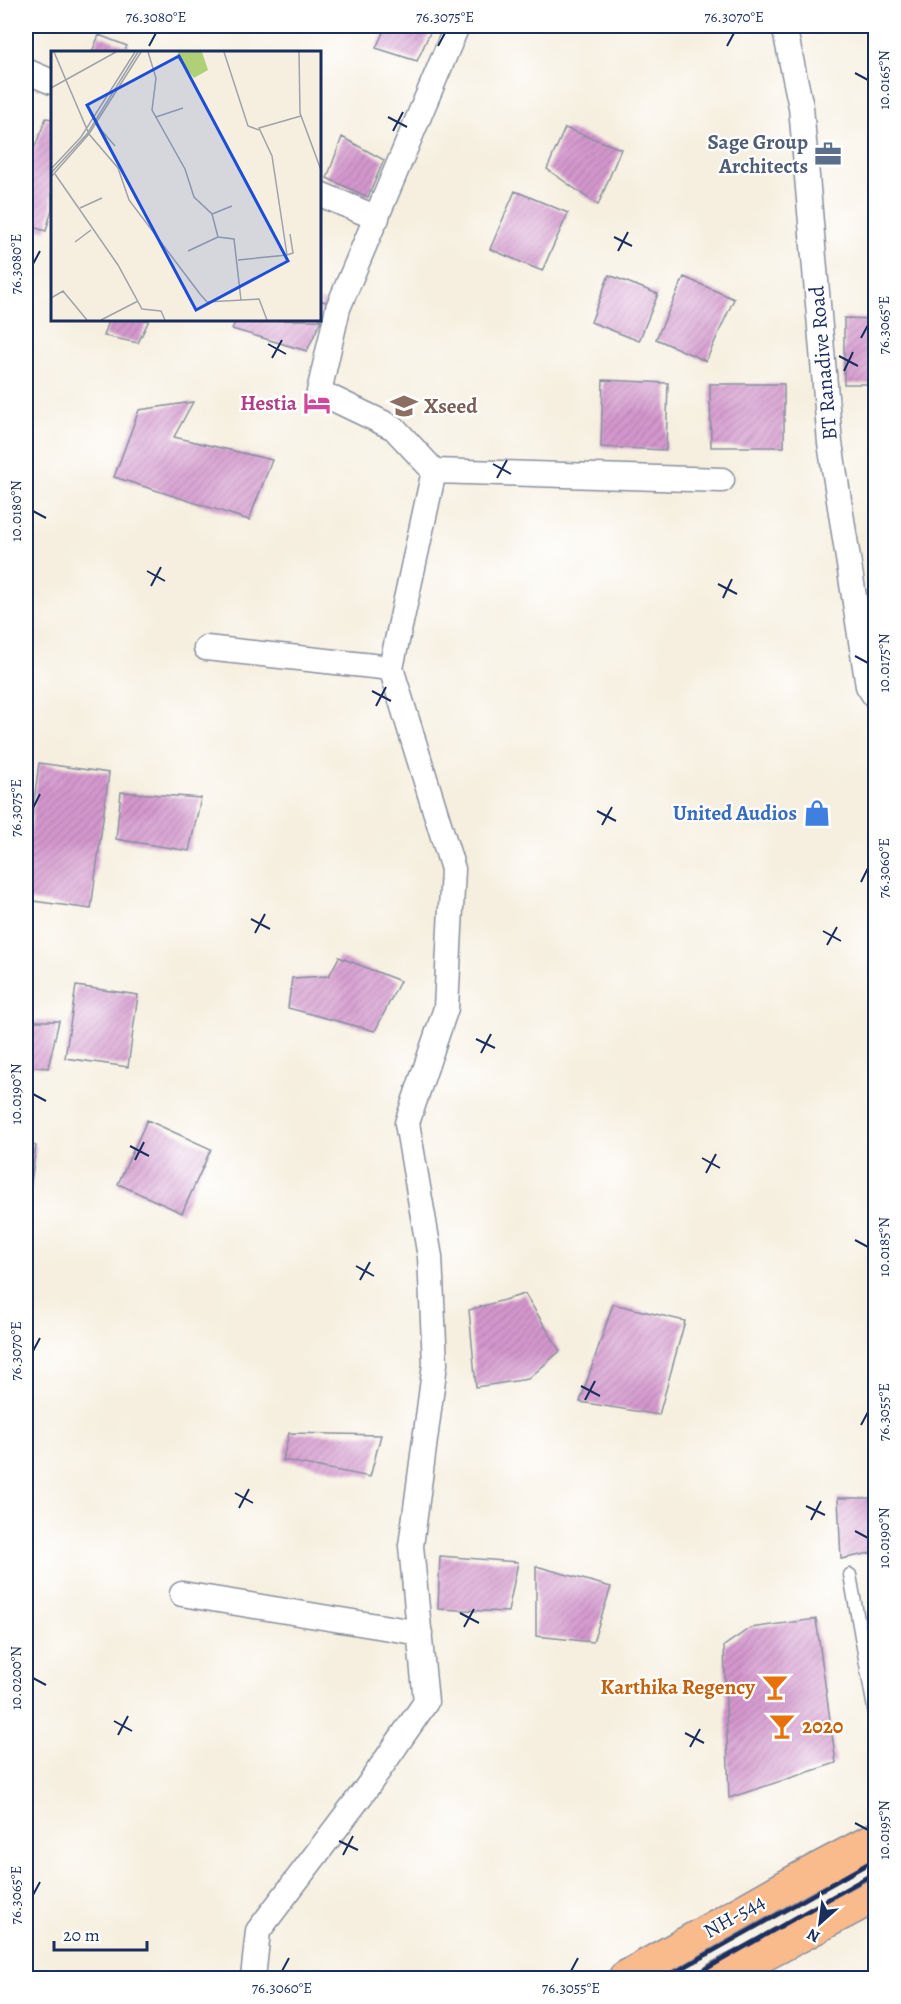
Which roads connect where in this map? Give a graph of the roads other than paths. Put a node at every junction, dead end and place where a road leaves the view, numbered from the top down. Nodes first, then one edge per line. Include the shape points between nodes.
1 (457, 26) edge
2 (784, 26) edge
3 (26, 71) edge
4 (51, 82) edge
5 (321, 194) edge
6 (377, 218) junction
7 (434, 471) junction
8 (722, 480) dead end
9 (207, 648) dead end
10 (391, 668) junction
11 (876, 698) edge
12 (850, 1575) dead end
13 (182, 1593) dead end
14 (420, 1633) junction
15 (876, 1720) edge
16 (876, 1839) edge
17 (876, 1895) edge
18 (253, 1978) edge
19 (625, 1978) edge
20 (719, 1978) edge

1 - 6 street
2 - 11 street, BT Ranadive Road via 801,107 836,486 868,686
3 - 4 street
5 - 6 street
6 - 7 street via 338,308 319,392 394,428
7 - 8 street
7 - 10 street
9 - 10 street
10 - 14 street via 453,869 446,1008 407,1123 430,1257 435,1364 411,1546
12 - 15 lane
13 - 14 street
14 - 18 street via 426,1702 258,1931
16 - 19 main road, NH-544
17 - 20 main road

